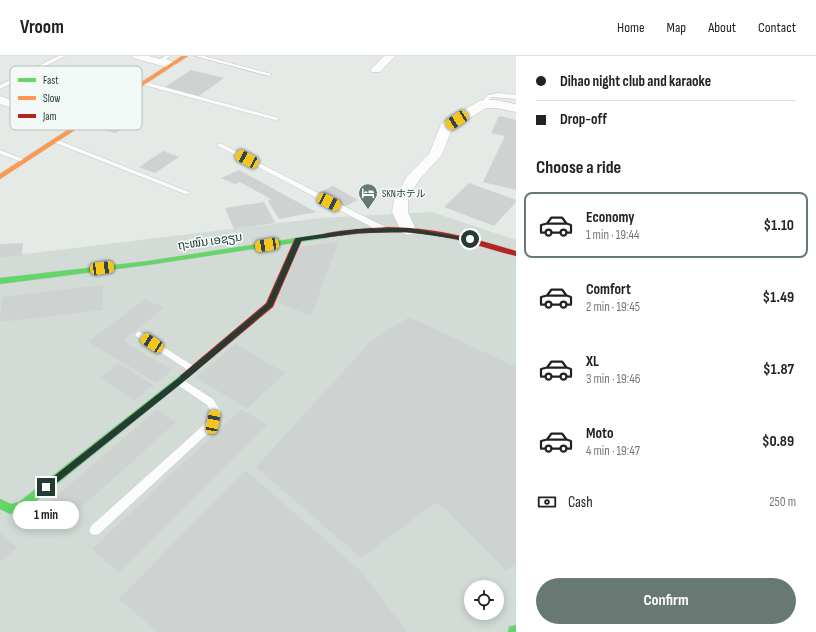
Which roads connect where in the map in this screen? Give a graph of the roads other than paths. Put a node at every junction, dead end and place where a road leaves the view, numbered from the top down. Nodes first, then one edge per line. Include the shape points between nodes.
1 (62, 56) edge
2 (138, 56) edge
3 (185, 56) edge
4 (198, 56) edge
5 (390, 56) edge
6 (171, 61) edge
7 (42, 66) edge
8 (376, 70) dead end
9 (269, 74) dead end
10 (10, 82) edge
11 (142, 83) joint
12 (0, 87) edge
13 (516, 97) edge
14 (0, 100) edge
15 (10, 103) edge
16 (483, 104) junction
17 (516, 108) edge
18 (276, 119) dead end
19 (72, 130) edge
20 (55, 141) junction
21 (220, 145) dead end
22 (0, 152) edge
23 (24, 161) junction
24 (0, 177) edge
25 (187, 193) dead end
26 (408, 230) junction
27 (384, 231) junction
28 (298, 240) junction
29 (516, 254) edge
30 (0, 281) edge
31 (139, 334) dead end
32 (192, 369) junction
33 (179, 381) junction
34 (0, 504) edge
35 (95, 530) dead end

1 - 7 lane
2 - 6 street
3 - 6 street
4 - 9 lane
5 - 8 street
6 - 11 street
10 - 12 lane
11 - 18 lane
13 - 16 lane via 490,96
14 - 15 street
16 - 17 street
16 - 26 street via 446,127 434,155 413,178 401,199 400,212
19 - 20 street
20 - 23 street
20 - 25 lane
21 - 27 lane
22 - 23 lane
23 - 24 street
26 - 27 street, ຖະໜົນ ເອຊຽນ
26 - 29 street, ຖະໜົນ ເອຊຽນ via 470,239
27 - 28 street, ຖະໜົນ ເອຊຽນ via 358,231
28 - 30 street, ຖະໜົນ ເອຊຽນ
28 - 32 street via 270,305
31 - 32 lane
32 - 33 street
33 - 34 street via 22,506 10,508
33 - 35 lane via 210,402 216,411 213,422

